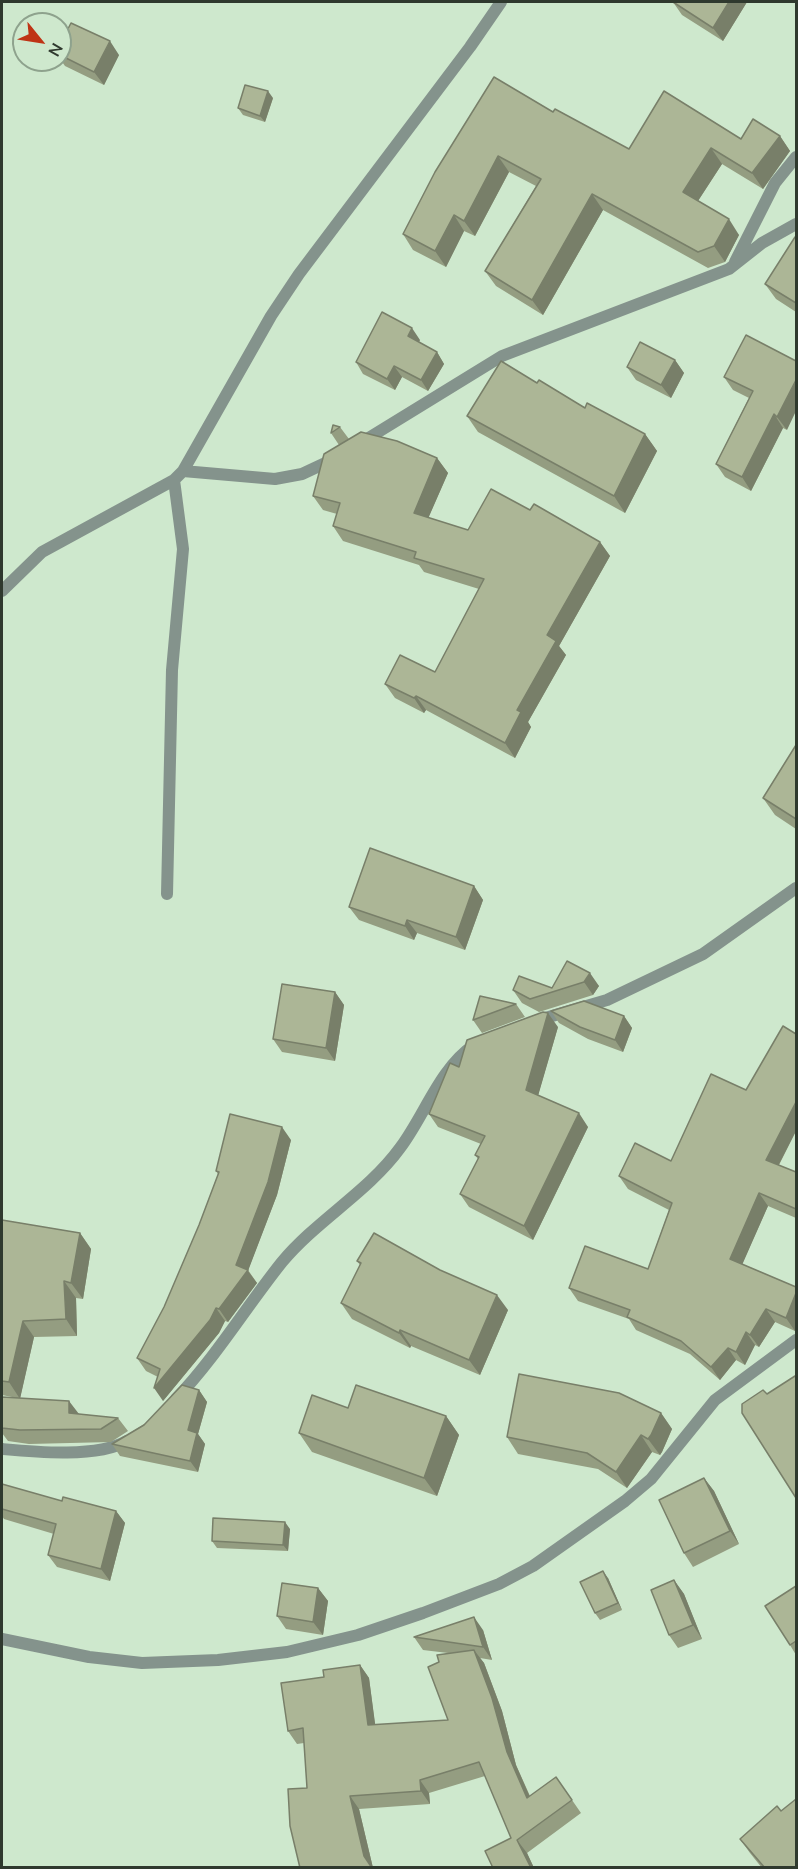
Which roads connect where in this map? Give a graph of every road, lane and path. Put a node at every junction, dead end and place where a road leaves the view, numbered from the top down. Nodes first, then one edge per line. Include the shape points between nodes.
1 (501, 2) edge
2 (796, 157) edge
3 (796, 224) edge
4 (734, 265) junction
5 (183, 471) junction
6 (174, 480) junction
7 (2, 591) edge
8 (796, 888) edge
9 (167, 894) dead end
10 (522, 1026) edge
11 (489, 1037) edge
12 (796, 1340) edge
13 (165, 1411) edge
14 (138, 1435) edge
15 (2, 1449) edge
16 (2, 1639) edge

1 - 5 street via 299,274
2 - 4 street via 775,183
3 - 4 street
4 - 5 street via 502,356 351,449 302,474 275,479
5 - 6 street
6 - 7 street via 42,552
6 - 9 street via 183,549 172,670
8 - 10 street via 703,954 608,1000
11 - 13 street via 472,1046 449,1070 400,1148 381,1169 283,1261
12 - 16 street via 715,1400 651,1479 625,1501 533,1566 500,1584 423,1613 358,1635 287,1652 218,1660 142,1663 89,1657
14 - 15 street via 113,1450

